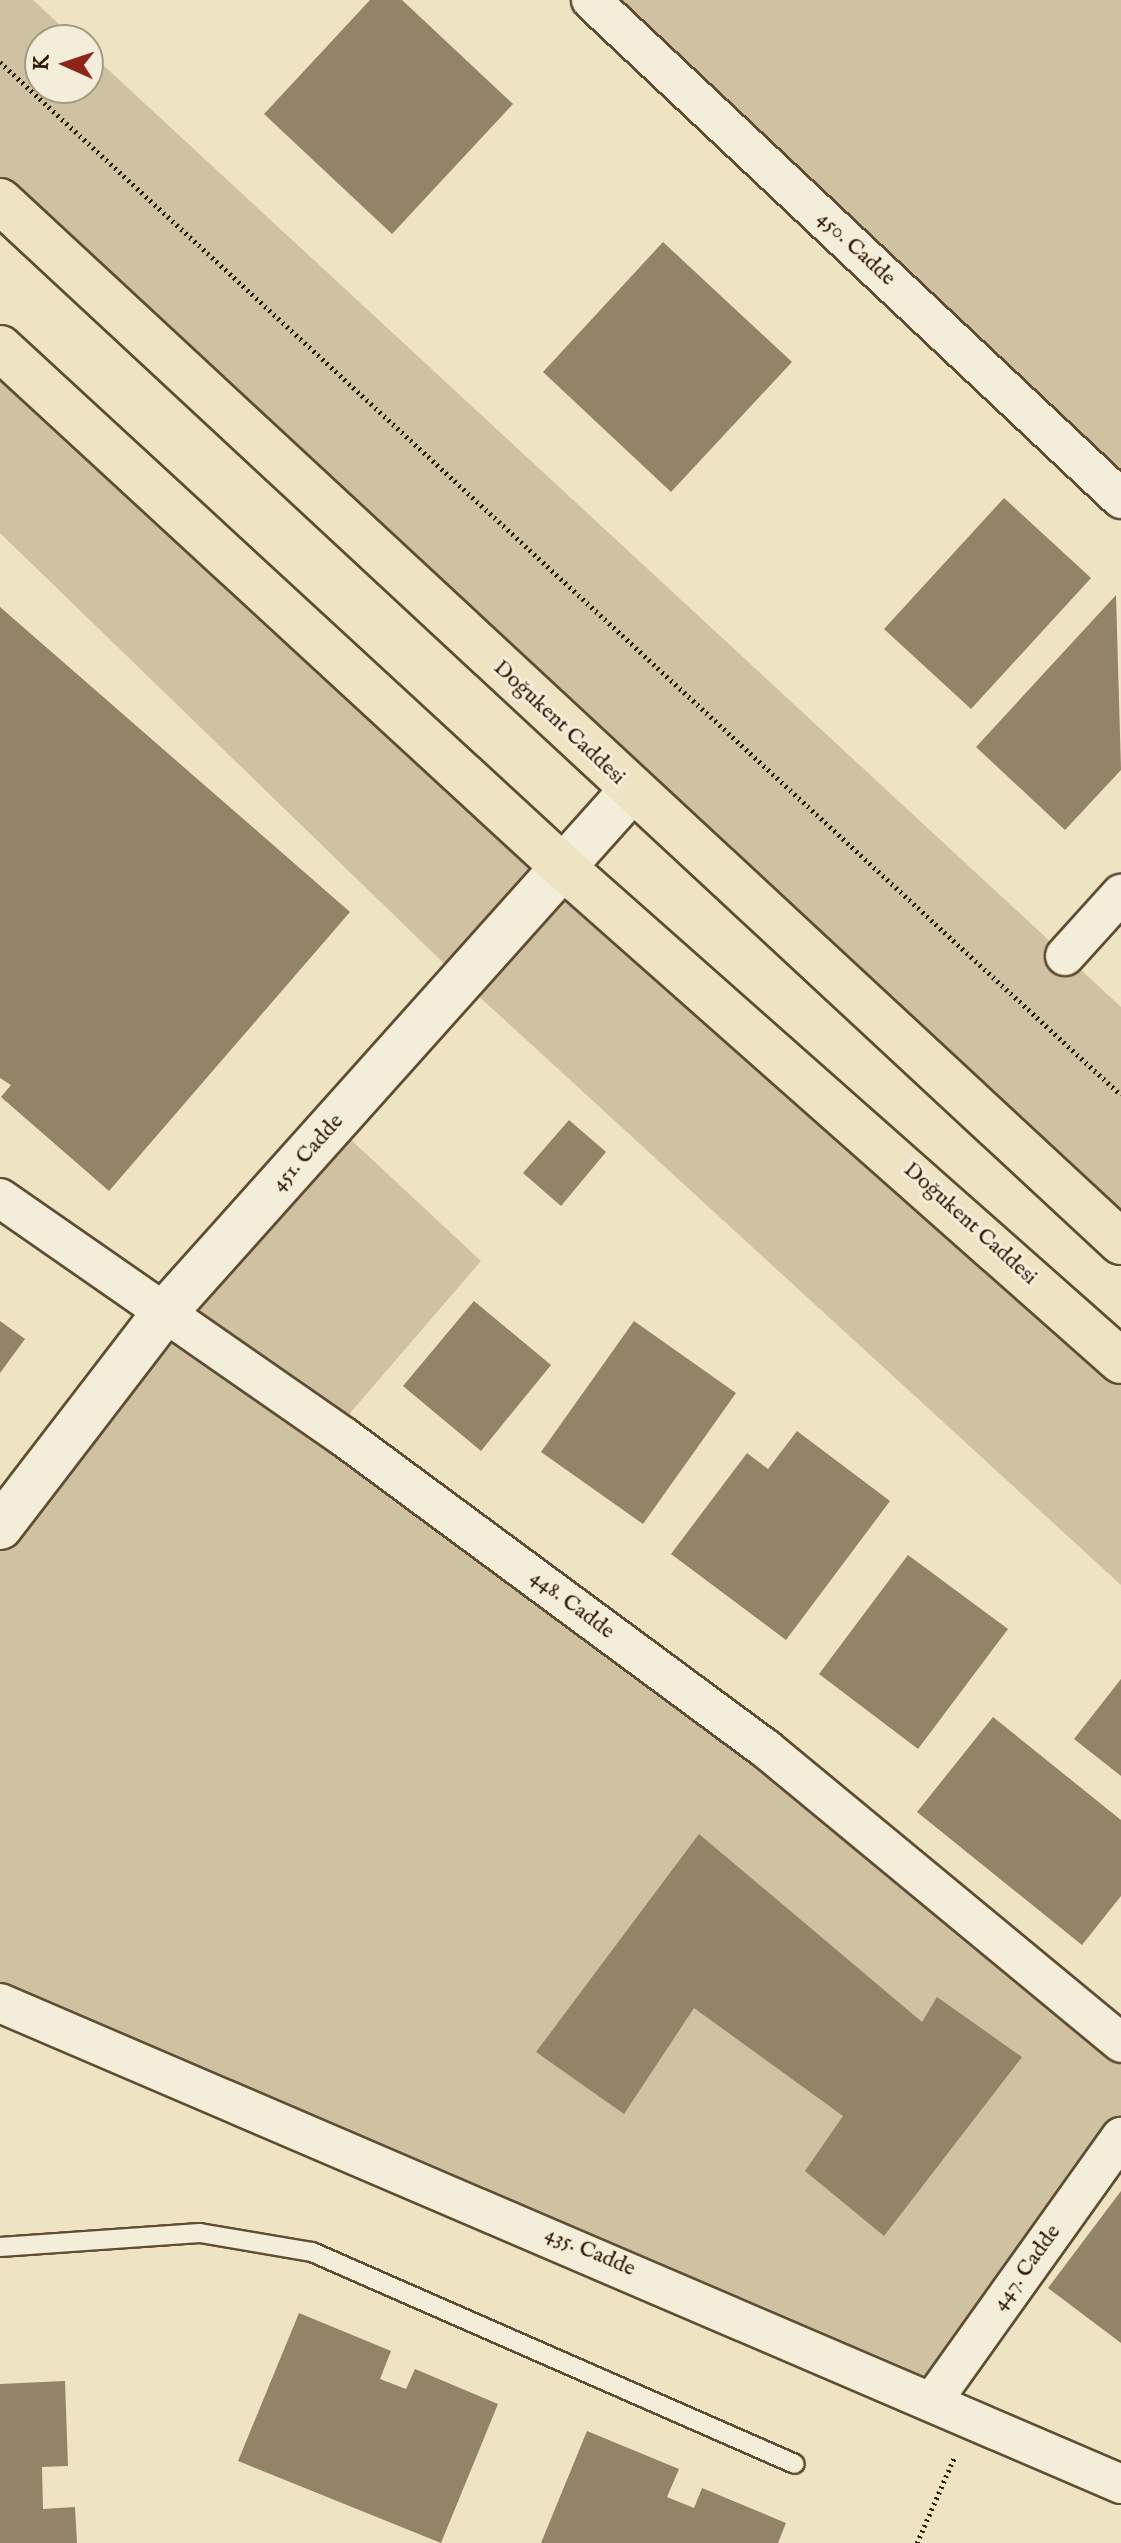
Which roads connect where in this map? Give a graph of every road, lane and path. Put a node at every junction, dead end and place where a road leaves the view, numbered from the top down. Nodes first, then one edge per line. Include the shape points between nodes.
1 (606, 7) edge
2 (0, 62) edge
3 (0, 201) edge
4 (0, 348) edge
5 (1121, 499) edge
6 (632, 790) junction
7 (563, 867) junction
8 (1121, 894) edge
9 (1065, 956) dead end
10 (1121, 1095) edge
11 (0, 1198) edge
12 (1121, 1242) edge
13 (164, 1313) junction
14 (1121, 1361) edge
15 (0, 1527) edge
16 (0, 2003) edge
17 (0, 2018) edge
18 (57, 2025) junction
19 (1121, 2043) edge
20 (1121, 2137) edge
21 (0, 2247) edge
22 (934, 2399) junction
23 (973, 2416) junction
24 (795, 2464) dead end
25 (1121, 2484) edge
26 (917, 2543) edge

1 - 5 street, 450. Cadde
2 - 10 path
3 - 6 main road, Doğukent Caddesi
4 - 7 main road, Doğukent Caddesi
6 - 7 street, 451. Cadde
6 - 12 main road, Doğukent Caddesi
7 - 13 street, 451. Cadde
7 - 14 main road, Doğukent Caddesi
8 - 9 street
11 - 13 street, 448. Cadde
13 - 15 street, 451. Cadde
13 - 19 street, 448. Cadde via 766,1749
16 - 18 street
17 - 18 street
18 - 22 street, 435. Cadde
20 - 22 street, 447. Cadde
21 - 24 lane via 200,2233 312,2252
22 - 23 street, 435. Cadde
23 - 25 street, 435. Cadde
23 - 26 path

